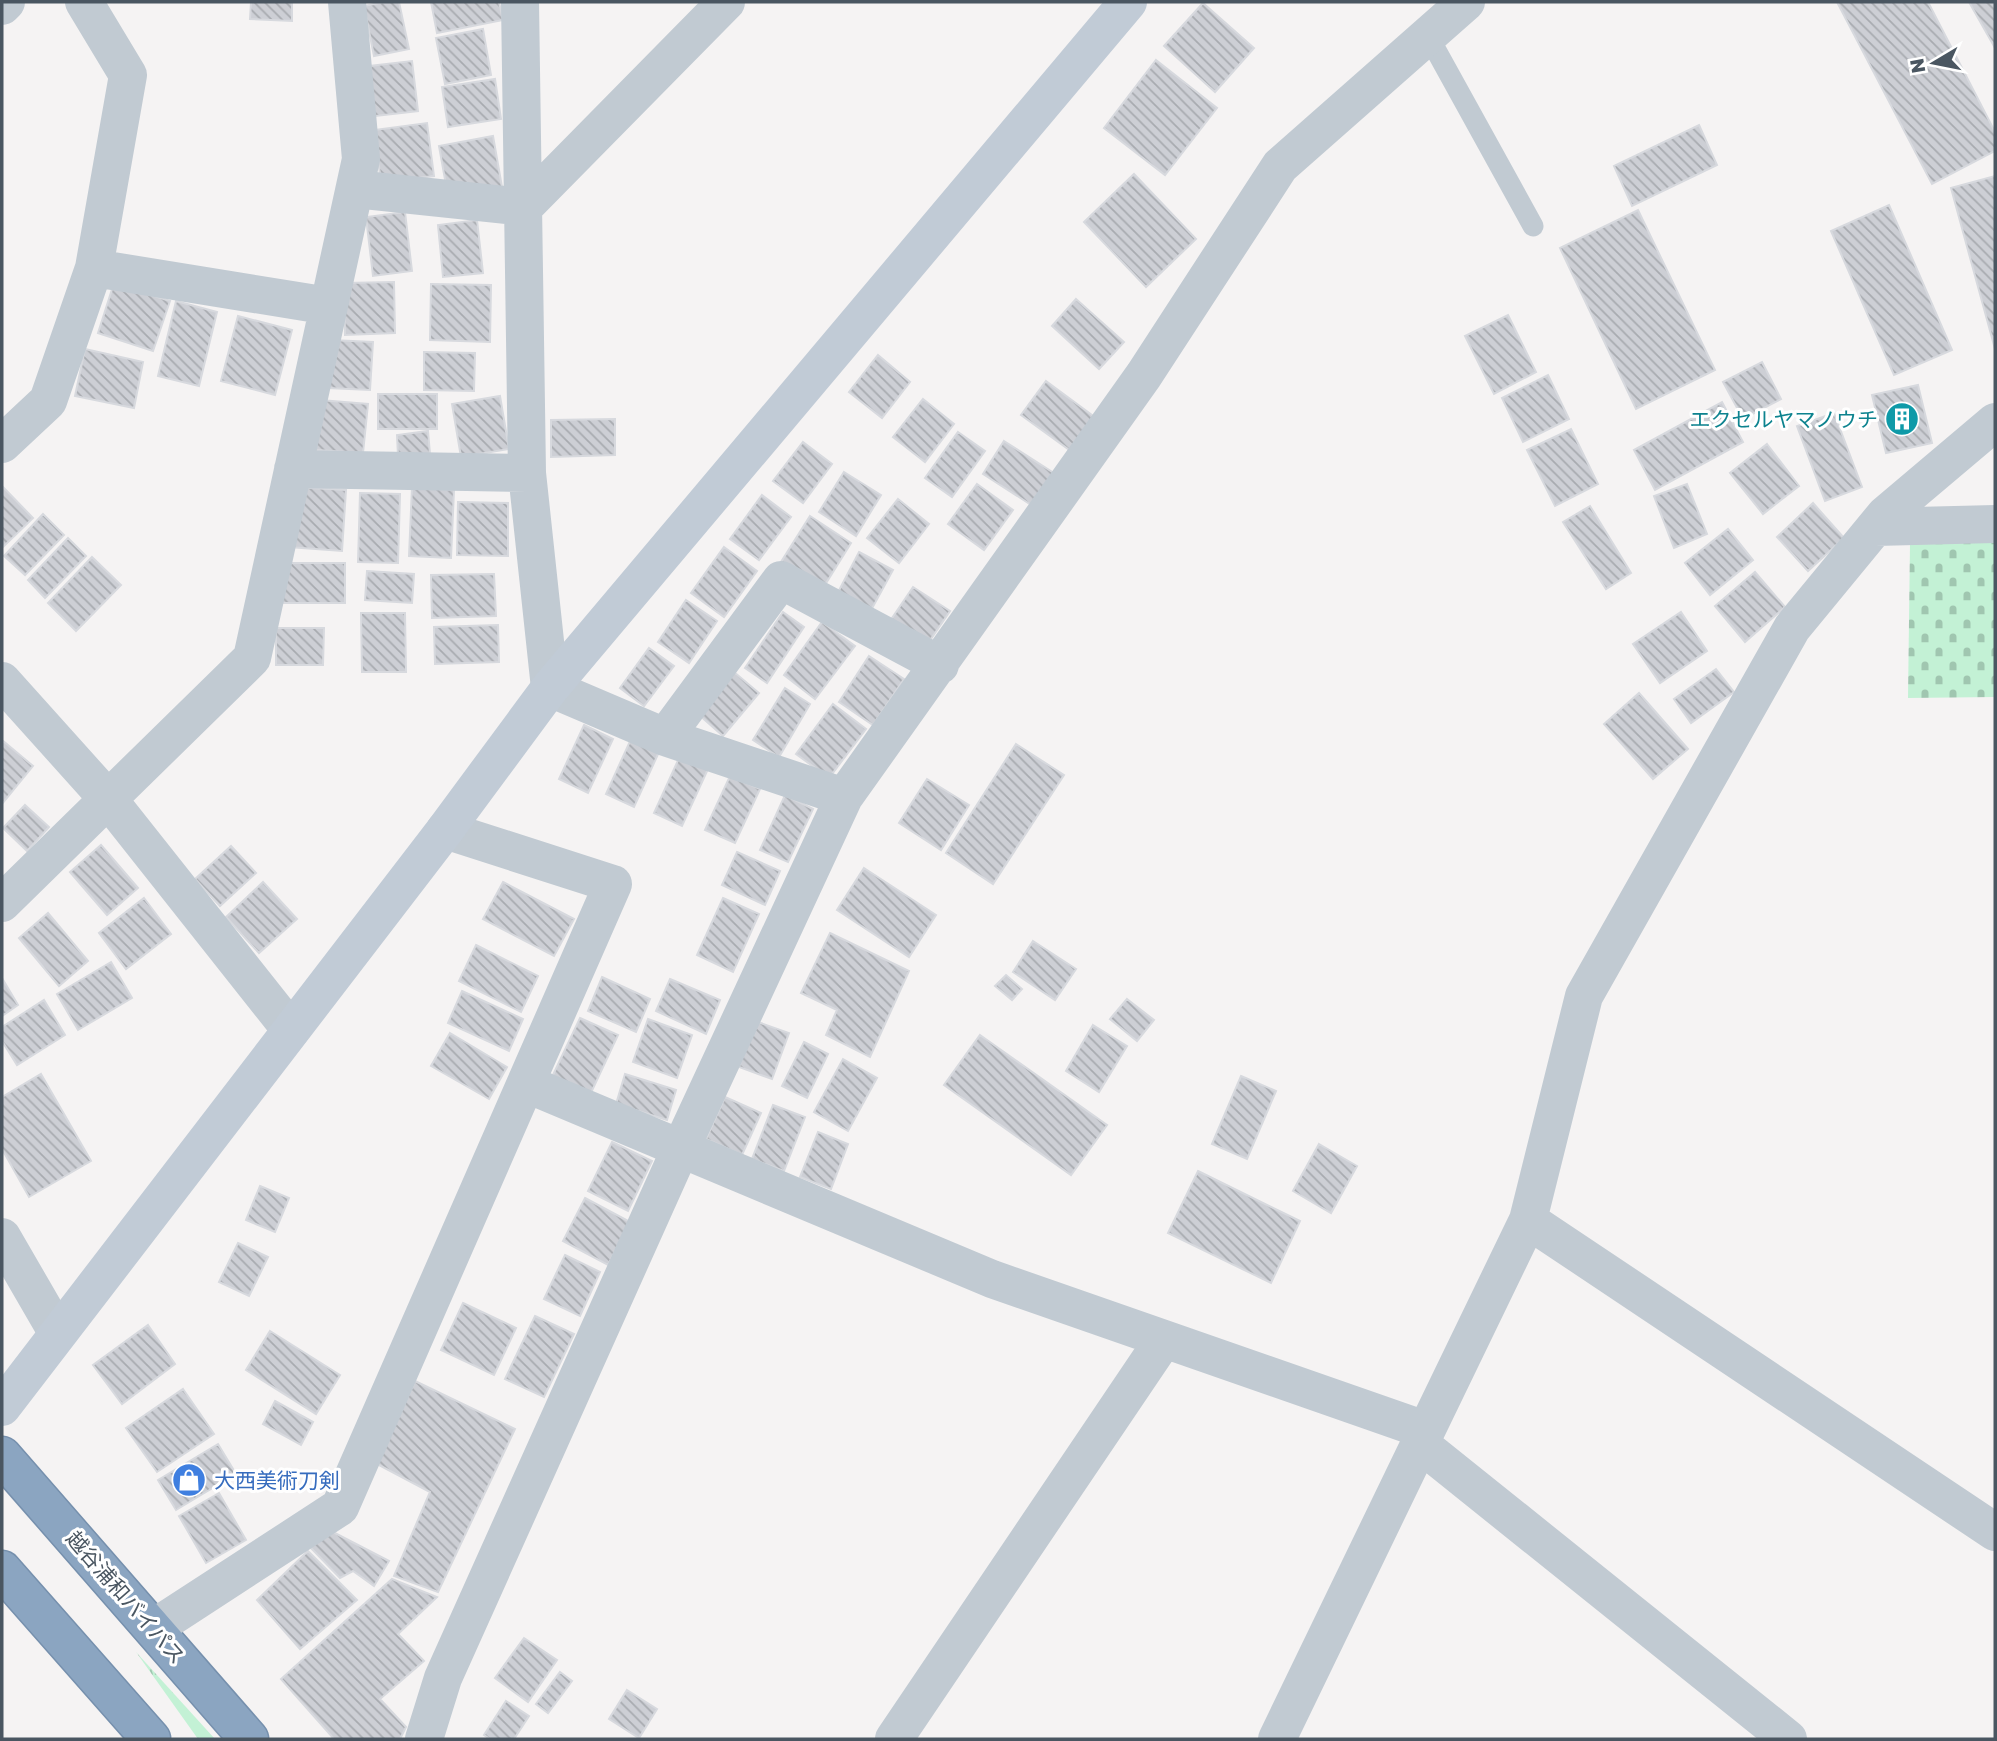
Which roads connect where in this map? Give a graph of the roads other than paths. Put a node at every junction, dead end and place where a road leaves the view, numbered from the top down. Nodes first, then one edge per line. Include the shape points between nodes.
1 (6, 2) edge
2 (84, 2) edge
3 (347, 2) edge
4 (520, 2) edge
5 (726, 2) edge
6 (1128, 2) edge
7 (1459, 4) edge
8 (2, 6) edge
9 (1427, 34) junction
10 (355, 189) junction
11 (524, 207) junction
12 (1533, 226) dead end
13 (94, 268) junction
14 (329, 306) junction
15 (1995, 422) edge
16 (2, 444) edge
17 (293, 469) junction
18 (527, 473) junction
19 (1995, 524) edge
20 (1875, 527) junction
21 (940, 665) junction
22 (2, 681) edge
23 (550, 688) junction
24 (665, 737) junction
25 (844, 797) junction
26 (108, 799) junction
27 (445, 830) junction
28 (2, 903) edge
29 (291, 1030) junction
30 (527, 1084) junction
31 (680, 1150) junction
32 (1528, 1220) junction
33 (2, 1237) edge
34 (57, 1332) junction
35 (1164, 1339) junction
36 (2, 1407) edge
37 (1422, 1436) junction
38 (2, 1456) edge
39 (1995, 1532) edge
40 (2, 1570) edge
41 (154, 1629) junction
42 (151, 1739) edge
43 (249, 1739) edge
44 (424, 1739) edge
45 (894, 1739) edge
46 (1277, 1739) edge
47 (1788, 1739) edge

1 - 8 street
2 - 13 street via 128,75
3 - 10 street via 361,159
4 - 11 street
5 - 11 street
6 - 23 street
7 - 9 street
9 - 12 lane
9 - 21 street via 1280,166 1144,375
10 - 11 street
10 - 14 street
11 - 18 street
13 - 14 street
13 - 16 street via 48,401
14 - 17 street
15 - 20 street
17 - 18 street
17 - 26 street via 252,658
18 - 23 street
19 - 20 street
20 - 32 street via 1792,628 1584,996
21 - 24 street via 781,580
21 - 25 street
22 - 26 street
23 - 24 street
23 - 27 street
24 - 25 street
25 - 31 street
26 - 28 street
26 - 29 street
27 - 29 street
27 - 30 street via 612,884
29 - 34 street
30 - 31 street
30 - 41 street via 341,1507
31 - 35 street via 992,1279
31 - 44 street via 443,1678
32 - 37 street
32 - 39 street
33 - 34 street
34 - 36 street
35 - 37 street
35 - 45 street
37 - 46 street
37 - 47 street
38 - 41 highway, 越谷浦和バイパス
40 - 42 highway
41 - 43 highway, 越谷浦和バイパス

